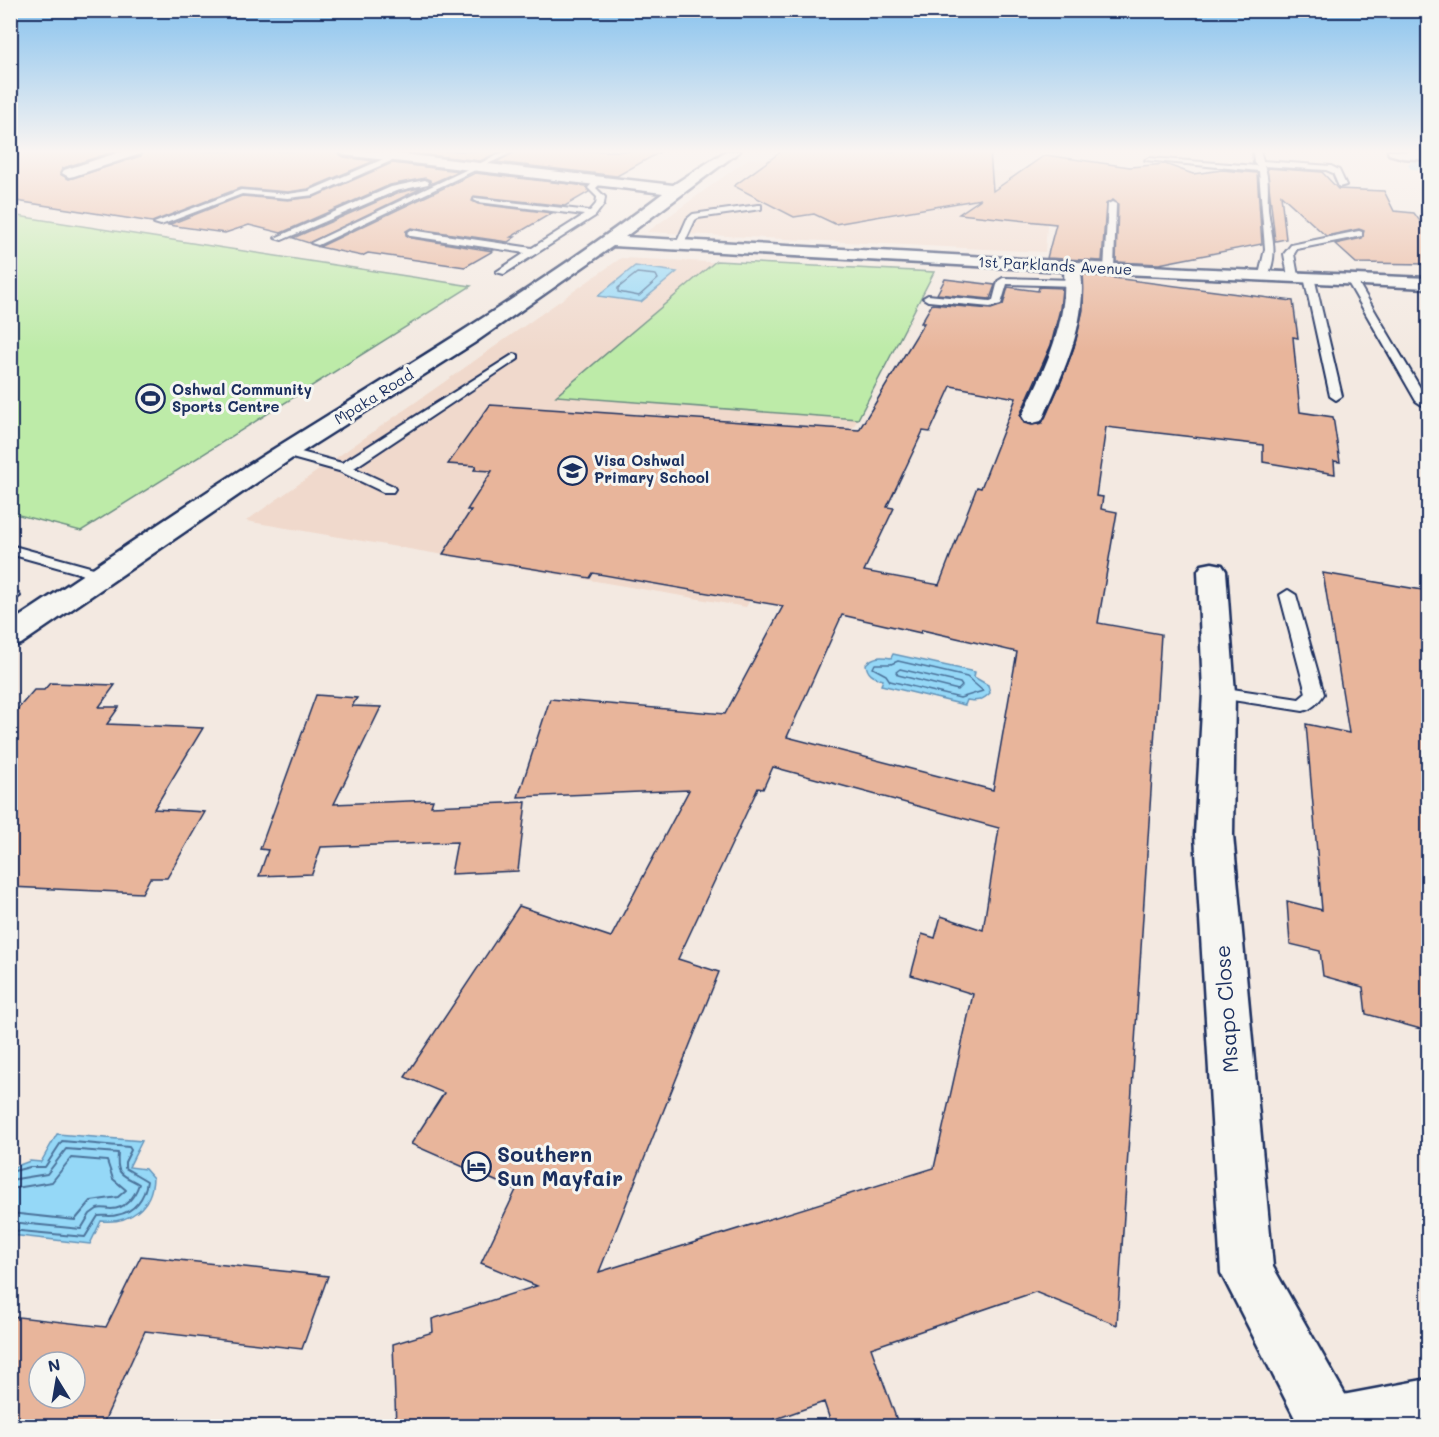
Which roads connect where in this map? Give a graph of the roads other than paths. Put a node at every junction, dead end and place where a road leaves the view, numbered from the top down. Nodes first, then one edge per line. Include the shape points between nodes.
1 (171, 218) edge
2 (326, 218) edge
3 (368, 218) edge
4 (585, 218) edge
5 (640, 218) edge
6 (693, 218) edge
7 (1111, 218) edge
8 (1266, 218) edge
9 (158, 223) dead end
10 (411, 233) dead end
11 (1359, 234) dead end
12 (279, 238) dead end
13 (610, 241) junction
14 (315, 243) dead end
15 (680, 244) junction
16 (532, 251) junction
17 (1109, 268) junction
18 (501, 272) dead end
19 (1074, 275) junction
20 (1264, 275) junction
21 (1301, 277) junction
22 (1351, 279) junction
23 (1428, 283) edge
24 (928, 298) dead end
25 (514, 357) dead end
26 (1336, 396) dead end
27 (1422, 401) dead end
28 (1033, 416) dead end
29 (286, 452) junction
30 (344, 468) junction
31 (388, 489) dead end
32 (10, 549) edge
33 (1212, 571) dead end
34 (103, 575) junction
35 (1288, 595) dead end
36 (10, 637) edge
37 (1219, 693) junction
38 (1428, 1408) edge
39 (1331, 1426) edge

1 - 9 lane
2 - 12 lane
3 - 14 lane
4 - 16 lane
5 - 13 street, Mpaka Road
6 - 15 lane
7 - 17 lane
8 - 20 lane via 1269,264
10 - 16 lane
11 - 21 lane via 1294,247 1289,254
13 - 15 street, 1st Parklands Avenue
13 - 29 street, Mpaka Road via 466,339
15 - 19 street, 1st Parklands Avenue
16 - 18 lane
17 - 19 street, 1st Parklands Avenue
17 - 20 street, 1st Parklands Avenue
19 - 24 lane via 1003,280 996,302 990,304
19 - 28 street via 1073,314
20 - 21 street, 1st Parklands Avenue
21 - 22 street, 1st Parklands Avenue
21 - 26 lane
22 - 23 street, 1st Parklands Avenue
22 - 27 lane
25 - 30 lane
29 - 30 lane
29 - 34 street, Mpaka Road
30 - 31 lane
32 - 34 lane
33 - 37 street, Msapo Close
34 - 36 street, Mpaka Road
35 - 37 lane via 1315,694 1303,705
37 - 39 street, Msapo Close via 1214,835 1247,1273
38 - 39 street

